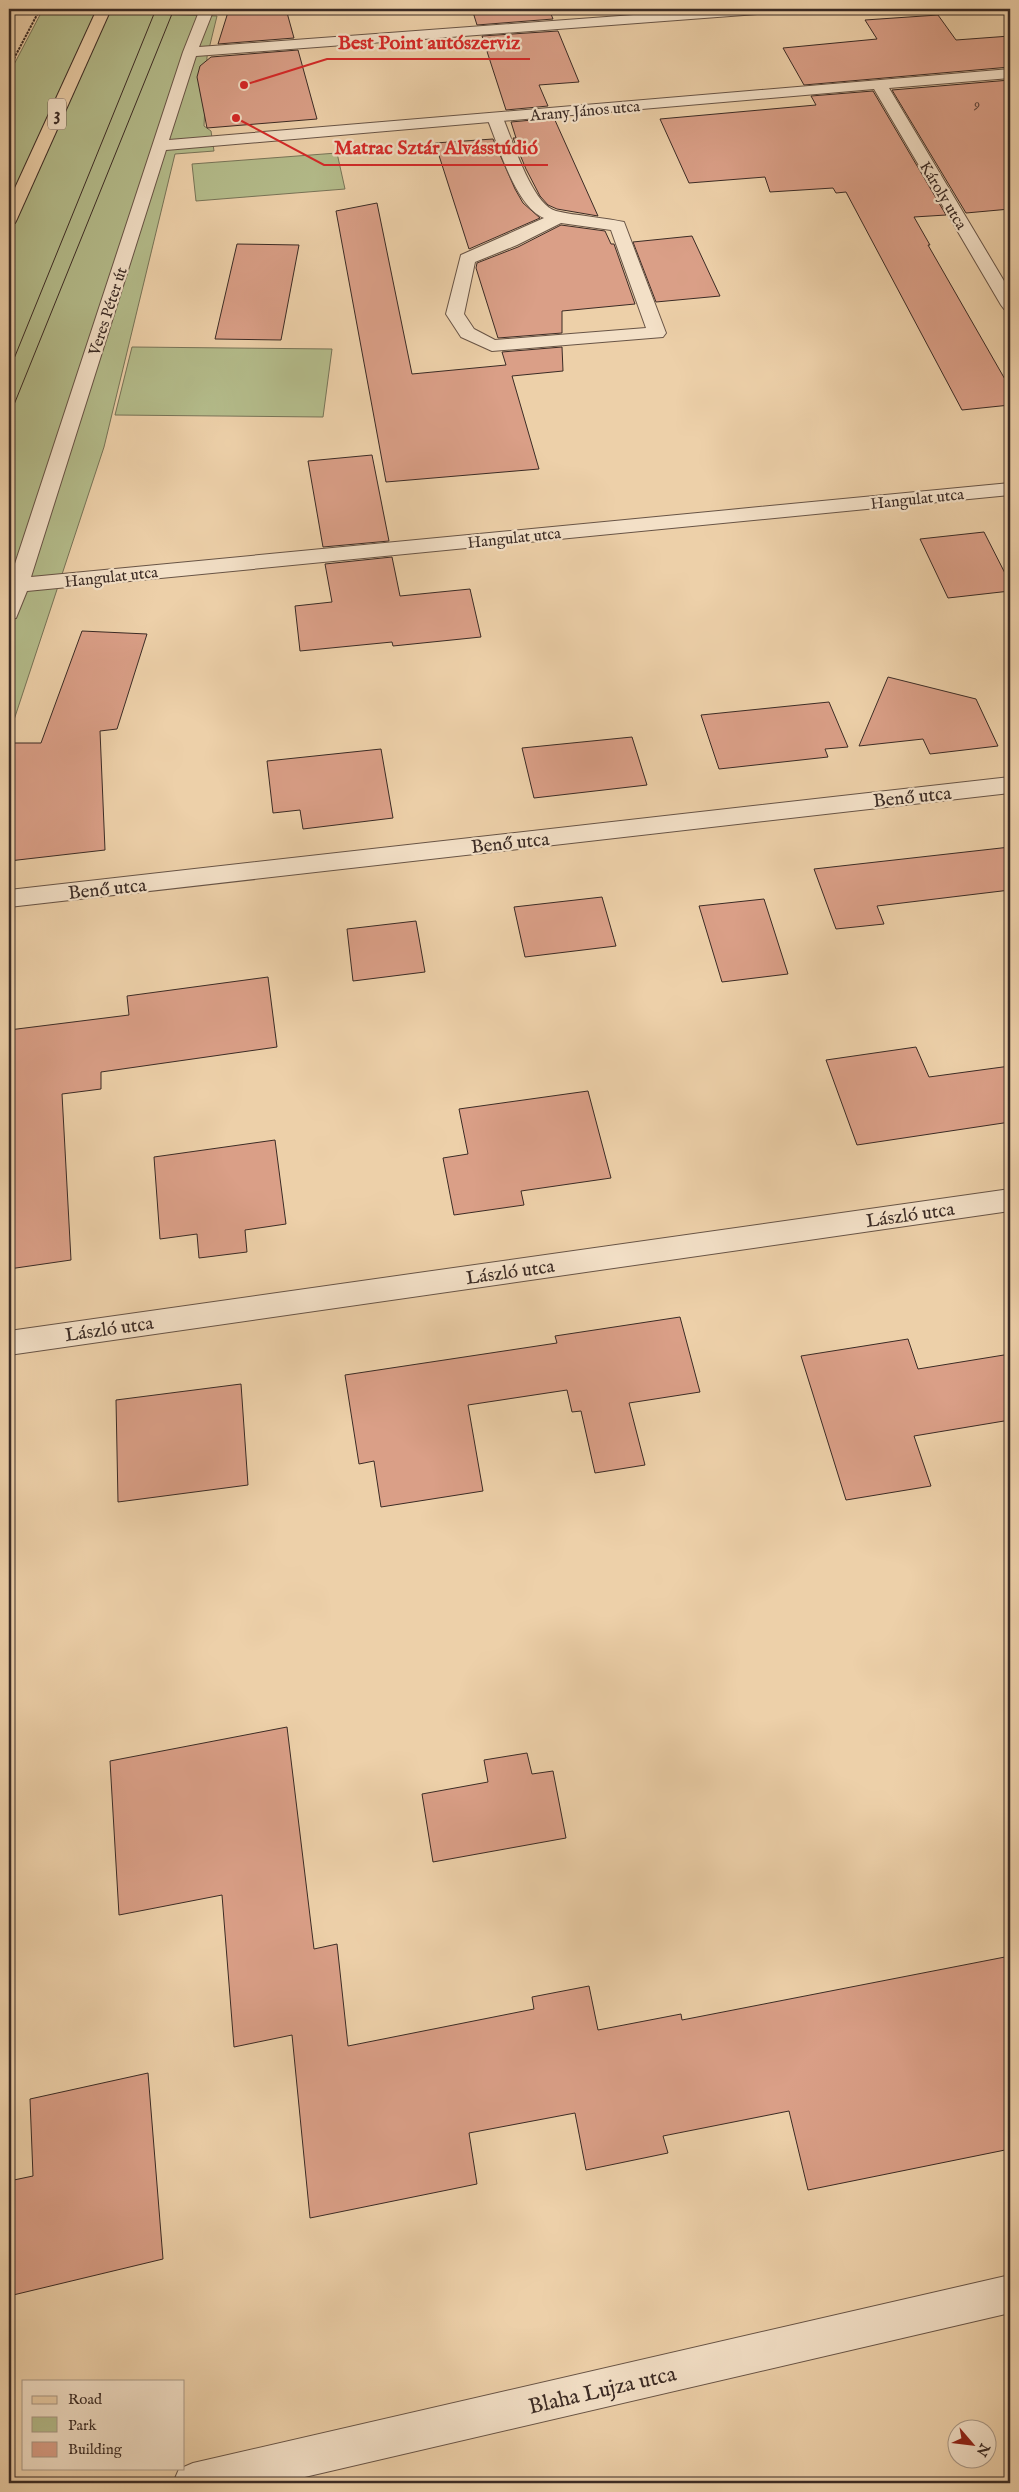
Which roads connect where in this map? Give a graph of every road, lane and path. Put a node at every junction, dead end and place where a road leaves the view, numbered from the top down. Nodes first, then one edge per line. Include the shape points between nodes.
1 (40, 9) edge
2 (104, 9) edge
3 (207, 9) edge
4 (770, 9) edge
5 (190, 52) junction
6 (9, 68) edge
7 (1010, 73) edge
8 (879, 84) junction
9 (495, 118) junction
10 (160, 146) junction
11 (561, 216) junction
12 (9, 219) edge
13 (1010, 305) edge
14 (1010, 489) edge
15 (18, 585) junction
16 (9, 613) edge
17 (1010, 785) edge
18 (9, 899) edge
19 (1010, 1200) edge
20 (9, 1343) edge
21 (1010, 2294) edge
22 (193, 2483) edge

1 - 6 path
2 - 12 main road, 3
3 - 5 street, Veres Péter út
4 - 5 street
5 - 10 street, Veres Péter út
7 - 8 street, Arany János utca
8 - 9 street, Arany János utca
8 - 13 street, Károly utca
9 - 10 street, Arany János utca
9 - 11 street via 530,198 543,212
10 - 15 street, Veres Péter út
11 - 11 street via 618,226 657,333 492,346 466,333 455,314 467,259
14 - 15 street, Hangulat utca
15 - 16 street, Veres Péter út
17 - 18 street, Benő utca
19 - 20 street, László utca
21 - 22 street, Blaha Lujza utca

